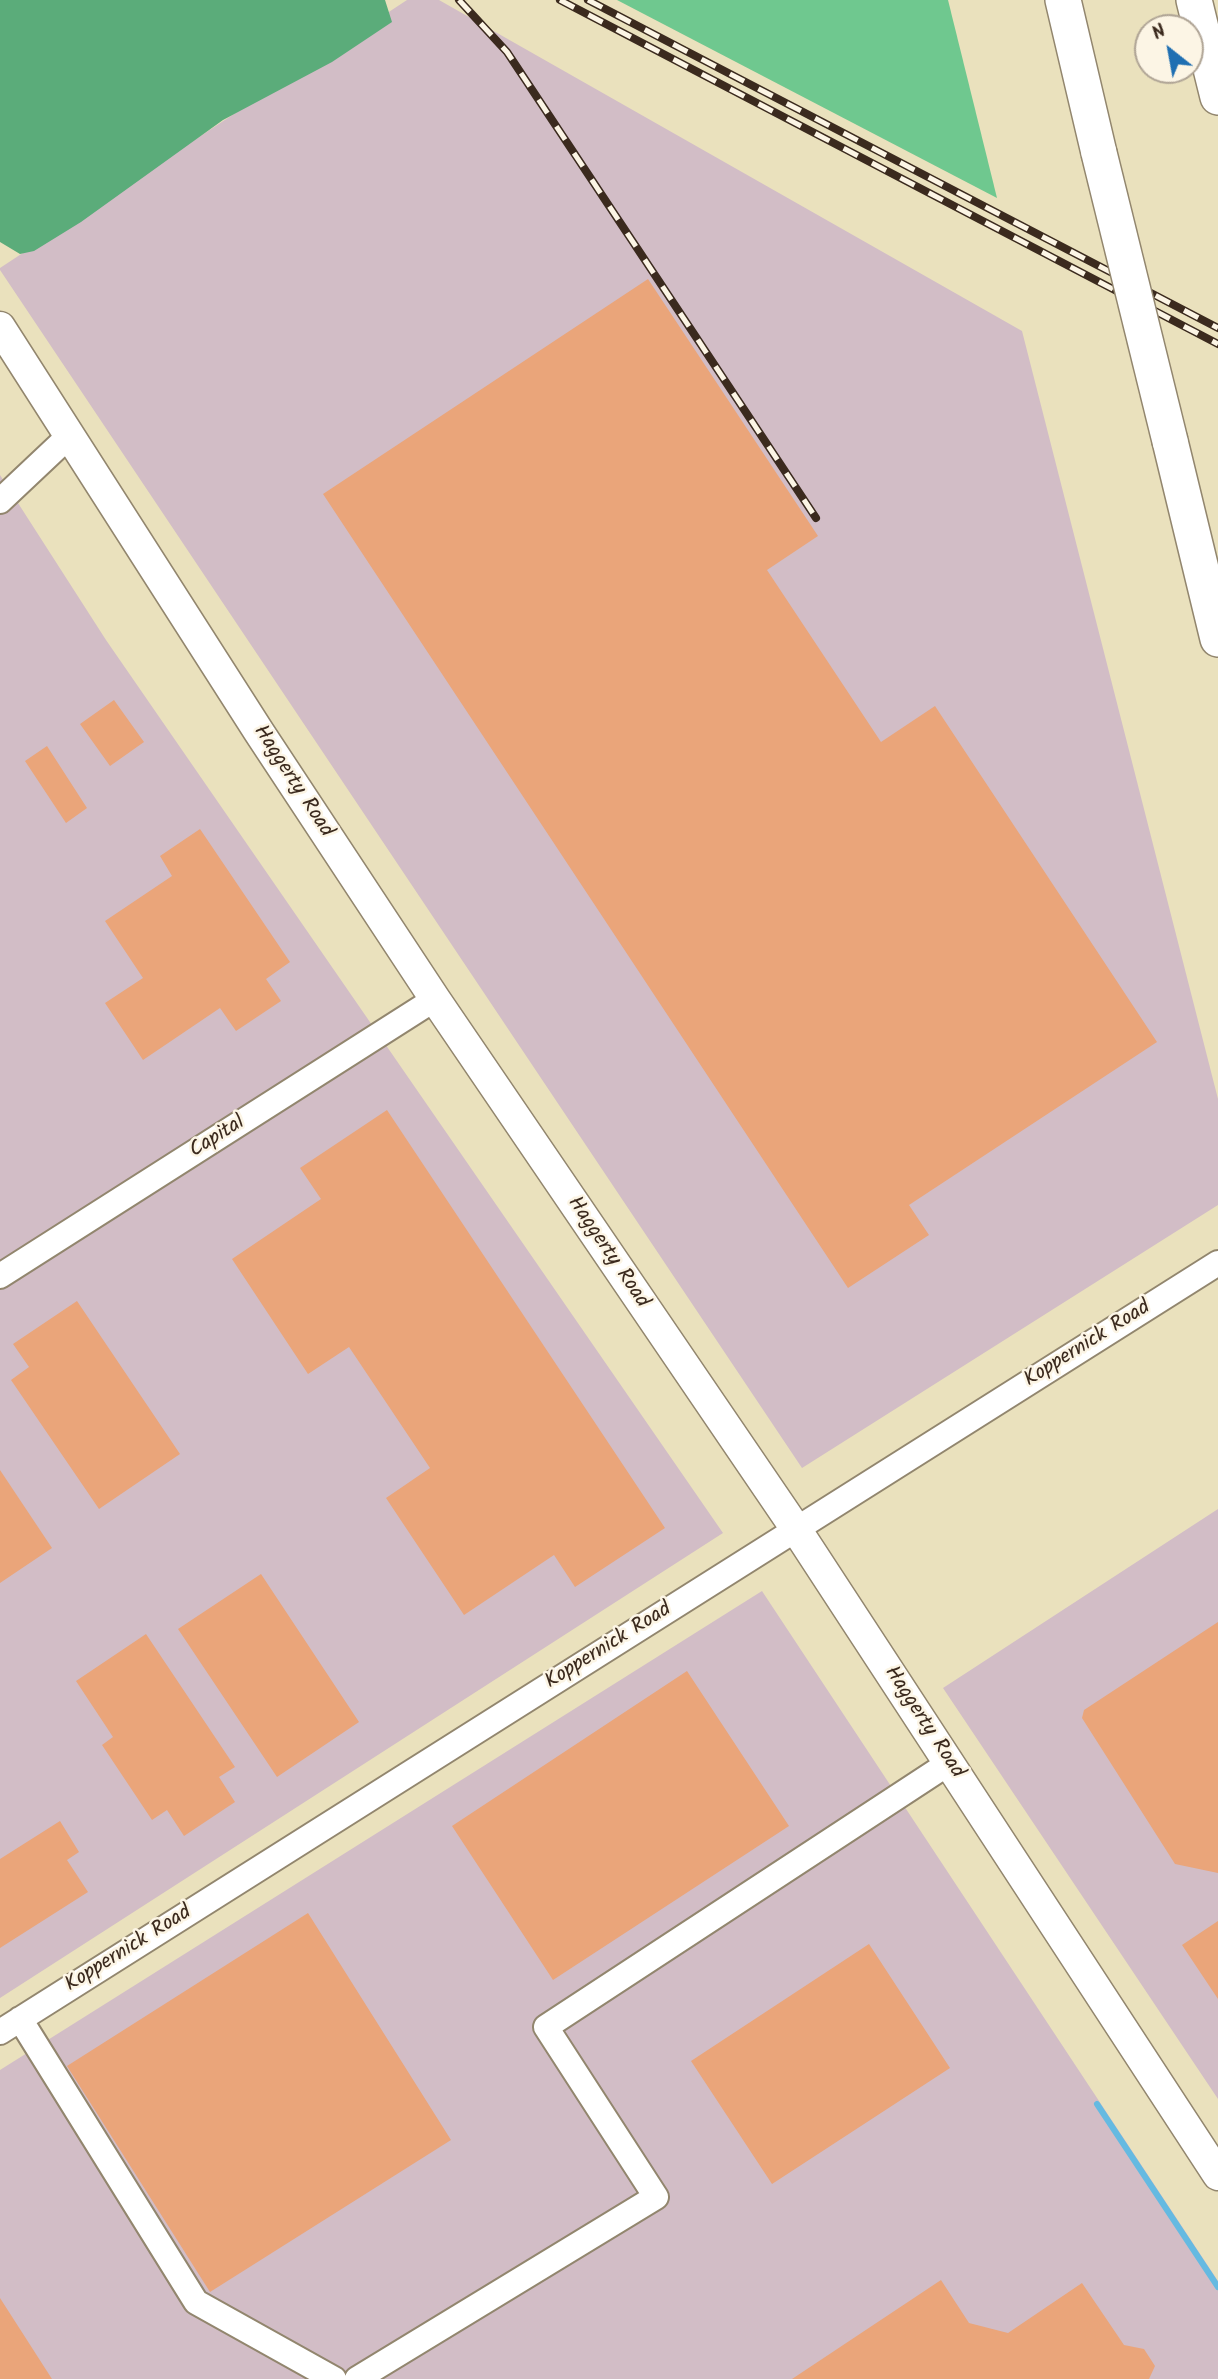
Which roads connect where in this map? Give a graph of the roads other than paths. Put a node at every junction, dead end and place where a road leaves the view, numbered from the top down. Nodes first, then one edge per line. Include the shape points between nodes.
1 (1063, 0) edge
2 (1194, 0) edge
3 (1218, 97) edge
4 (0, 327) edge
5 (69, 436) junction
6 (0, 501) edge
7 (1218, 639) edge
8 (435, 999) junction
9 (1218, 1263) edge
10 (0, 1276) edge
11 (796, 1529) junction
12 (949, 1763) junction
13 (10, 2025) edge
14 (1218, 2175) edge
15 (334, 2379) edge
16 (357, 2379) edge

1 - 7 highway, bridge
2 - 3 highway
4 - 5 main road, Haggerty Road
5 - 6 street
5 - 8 main road, Haggerty Road
8 - 10 street, Capital
8 - 11 main road, Haggerty Road
9 - 11 street, Koppernick Road
11 - 12 main road, Haggerty Road
11 - 13 street, Koppernick Road
12 - 14 main road, Haggerty Road
12 - 16 street via 546,2027 656,2197
13 - 15 street via 196,2302

